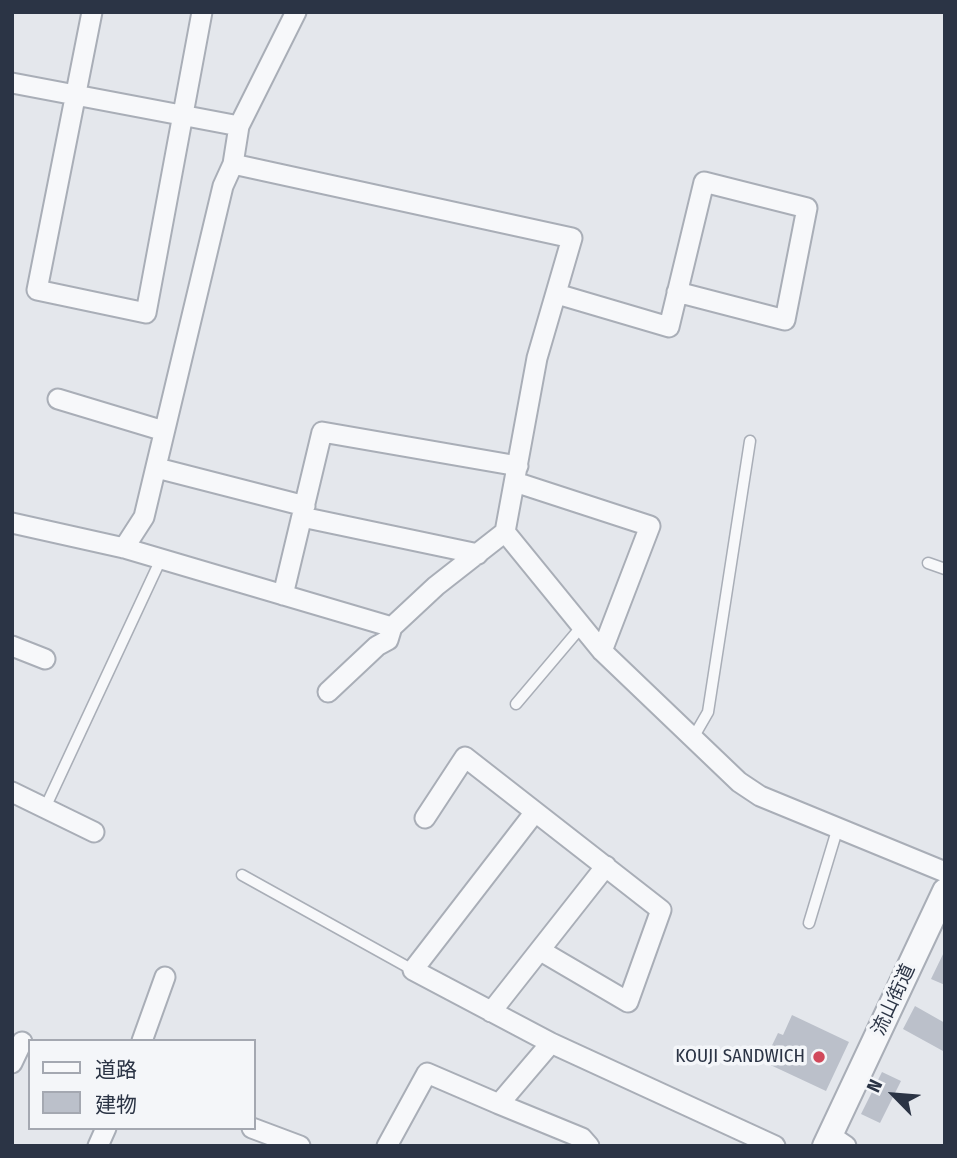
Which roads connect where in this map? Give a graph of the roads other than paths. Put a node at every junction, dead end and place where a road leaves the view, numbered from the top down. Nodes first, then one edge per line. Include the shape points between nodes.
1 (92, 12) edge
2 (202, 12) edge
3 (296, 12) edge
4 (12, 83) edge
5 (77, 96) junction
6 (183, 116) junction
7 (239, 126) junction
8 (233, 164) junction
9 (677, 292) junction
10 (557, 294) junction
11 (58, 399) dead end
12 (164, 430) junction
13 (750, 440) dead end
14 (157, 468) junction
15 (517, 474) junction
16 (304, 512) junction
17 (12, 523) edge
18 (505, 533) junction
19 (124, 548) junction
20 (478, 554) junction
21 (161, 559) junction
22 (928, 563) dead end
23 (945, 569) edge
24 (283, 595) junction
25 (582, 626) junction
26 (392, 627) junction
27 (12, 646) edge
28 (602, 651) junction
29 (45, 659) dead end
30 (328, 692) dead end
31 (516, 704) dead end
32 (693, 738) junction
33 (12, 792) edge
34 (45, 808) junction
35 (535, 812) junction
36 (425, 818) dead end
37 (838, 827) junction
38 (94, 832) dead end
39 (606, 866) junction
40 (945, 872) edge
41 (242, 875) dead end
42 (945, 891) edge
43 (809, 923) dead end
44 (541, 951) junction
45 (413, 970) junction
46 (165, 977) dead end
47 (491, 1012) junction
48 (143, 1039) edge
49 (21, 1041) edge
50 (551, 1043) junction
51 (12, 1062) edge
52 (499, 1104) junction
53 (105, 1130) edge
54 (256, 1130) edge
55 (834, 1142) edge
56 (98, 1146) edge
57 (300, 1146) edge
58 (387, 1146) edge
59 (589, 1146) edge
60 (775, 1146) edge

1 - 5 street
2 - 6 street
3 - 7 street
4 - 5 street
5 - 6 street
5 - 6 street via 37,290 146,313
6 - 7 street
7 - 8 street
8 - 10 street via 572,238
8 - 12 street via 223,186
9 - 9 street via 704,182 807,208 785,320
9 - 10 street via 669,327
10 - 15 street via 537,358
11 - 12 street
12 - 14 street
13 - 32 lane via 708,712
14 - 16 street
14 - 19 street via 144,517
15 - 16 street via 322,432
15 - 18 street
15 - 28 street via 650,526
16 - 20 street
16 - 24 street
17 - 19 street
18 - 20 street
18 - 25 street
19 - 21 street
20 - 26 street
21 - 24 street
21 - 34 lane
22 - 23 lane
24 - 26 street
25 - 28 street
25 - 31 lane
26 - 30 street via 388,640
27 - 29 street
28 - 32 street
32 - 37 street via 760,796
33 - 34 street
34 - 38 street
35 - 36 street via 466,757
35 - 39 street
35 - 45 street
37 - 40 street
37 - 43 lane
39 - 44 street
39 - 44 street via 660,910 628,1002
41 - 45 lane
42 - 55 street, 流山街道
44 - 47 street
45 - 47 street
46 - 48 street
47 - 50 street
49 - 51 street
50 - 52 street
50 - 60 street
52 - 58 street via 428,1073
52 - 59 street via 582,1138
53 - 56 street
54 - 57 street

